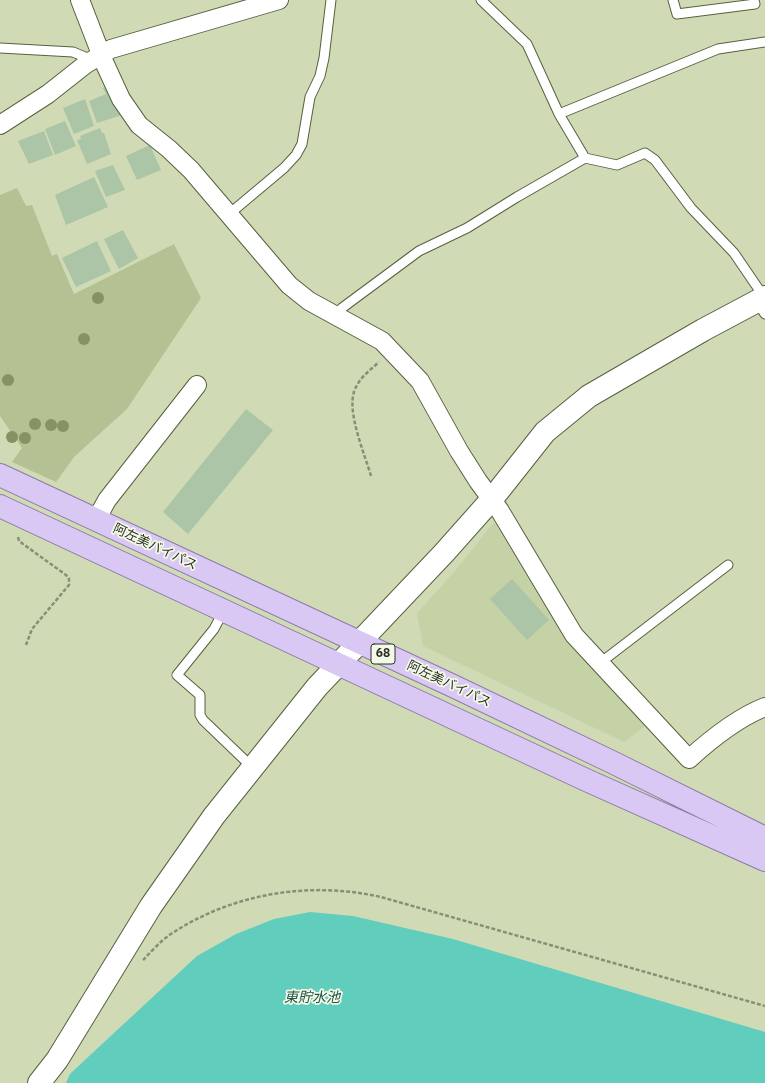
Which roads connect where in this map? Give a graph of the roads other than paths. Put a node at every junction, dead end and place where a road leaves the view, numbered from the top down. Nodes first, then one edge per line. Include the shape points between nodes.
1 (80, 0) edge
2 (279, 0) edge
3 (331, 0) edge
4 (481, 0) edge
5 (673, 0) edge
6 (754, 0) edge
7 (765, 42) edge
8 (0, 48) edge
9 (96, 57) junction
10 (559, 114) junction
11 (0, 125) edge
12 (585, 158) junction
13 (228, 215) junction
14 (762, 302) edge
15 (336, 316) junction
16 (197, 385) dead end
17 (0, 474) edge
18 (492, 499) junction
19 (0, 506) edge
20 (96, 520) junction
21 (728, 565) dead end
22 (224, 610) junction
23 (359, 643) junction
24 (600, 663) junction
25 (337, 665) junction
26 (765, 707) edge
27 (253, 768) junction
28 (765, 838) edge
29 (765, 860) edge
30 (39, 1083) edge

1 - 9 street
2 - 9 street via 111,49
3 - 13 lane via 324,58 320,76 310,97 302,144 284,168
4 - 10 lane via 527,44
5 - 6 lane via 676,14 755,4
7 - 10 lane via 718,49
8 - 9 lane via 73,52
9 - 11 street via 48,94
9 - 13 street via 120,99 139,125 191,170
10 - 12 lane
12 - 14 lane via 617,165 645,153 655,160 691,208 734,253
12 - 15 lane via 467,228 419,251 342,308
13 - 15 street via 289,285 309,301
14 - 18 street via 589,396 545,432
15 - 18 street via 382,341 420,381 459,451
16 - 20 street via 107,500
17 - 20 main road, 阿左美バイパス / 68
18 - 23 street
18 - 24 street via 574,636
19 - 22 main road, 68
20 - 23 main road, 阿左美バイパス / 68
21 - 24 lane
22 - 25 main road, 68
22 - 27 lane via 214,629 176,674 200,695 202,720
23 - 25 street
23 - 28 main road, 阿左美バイパス / 68 via 586,749
24 - 26 street via 689,759 715,736
25 - 27 street
25 - 29 main road, 68
27 - 30 street via 214,816 151,906 57,1060

